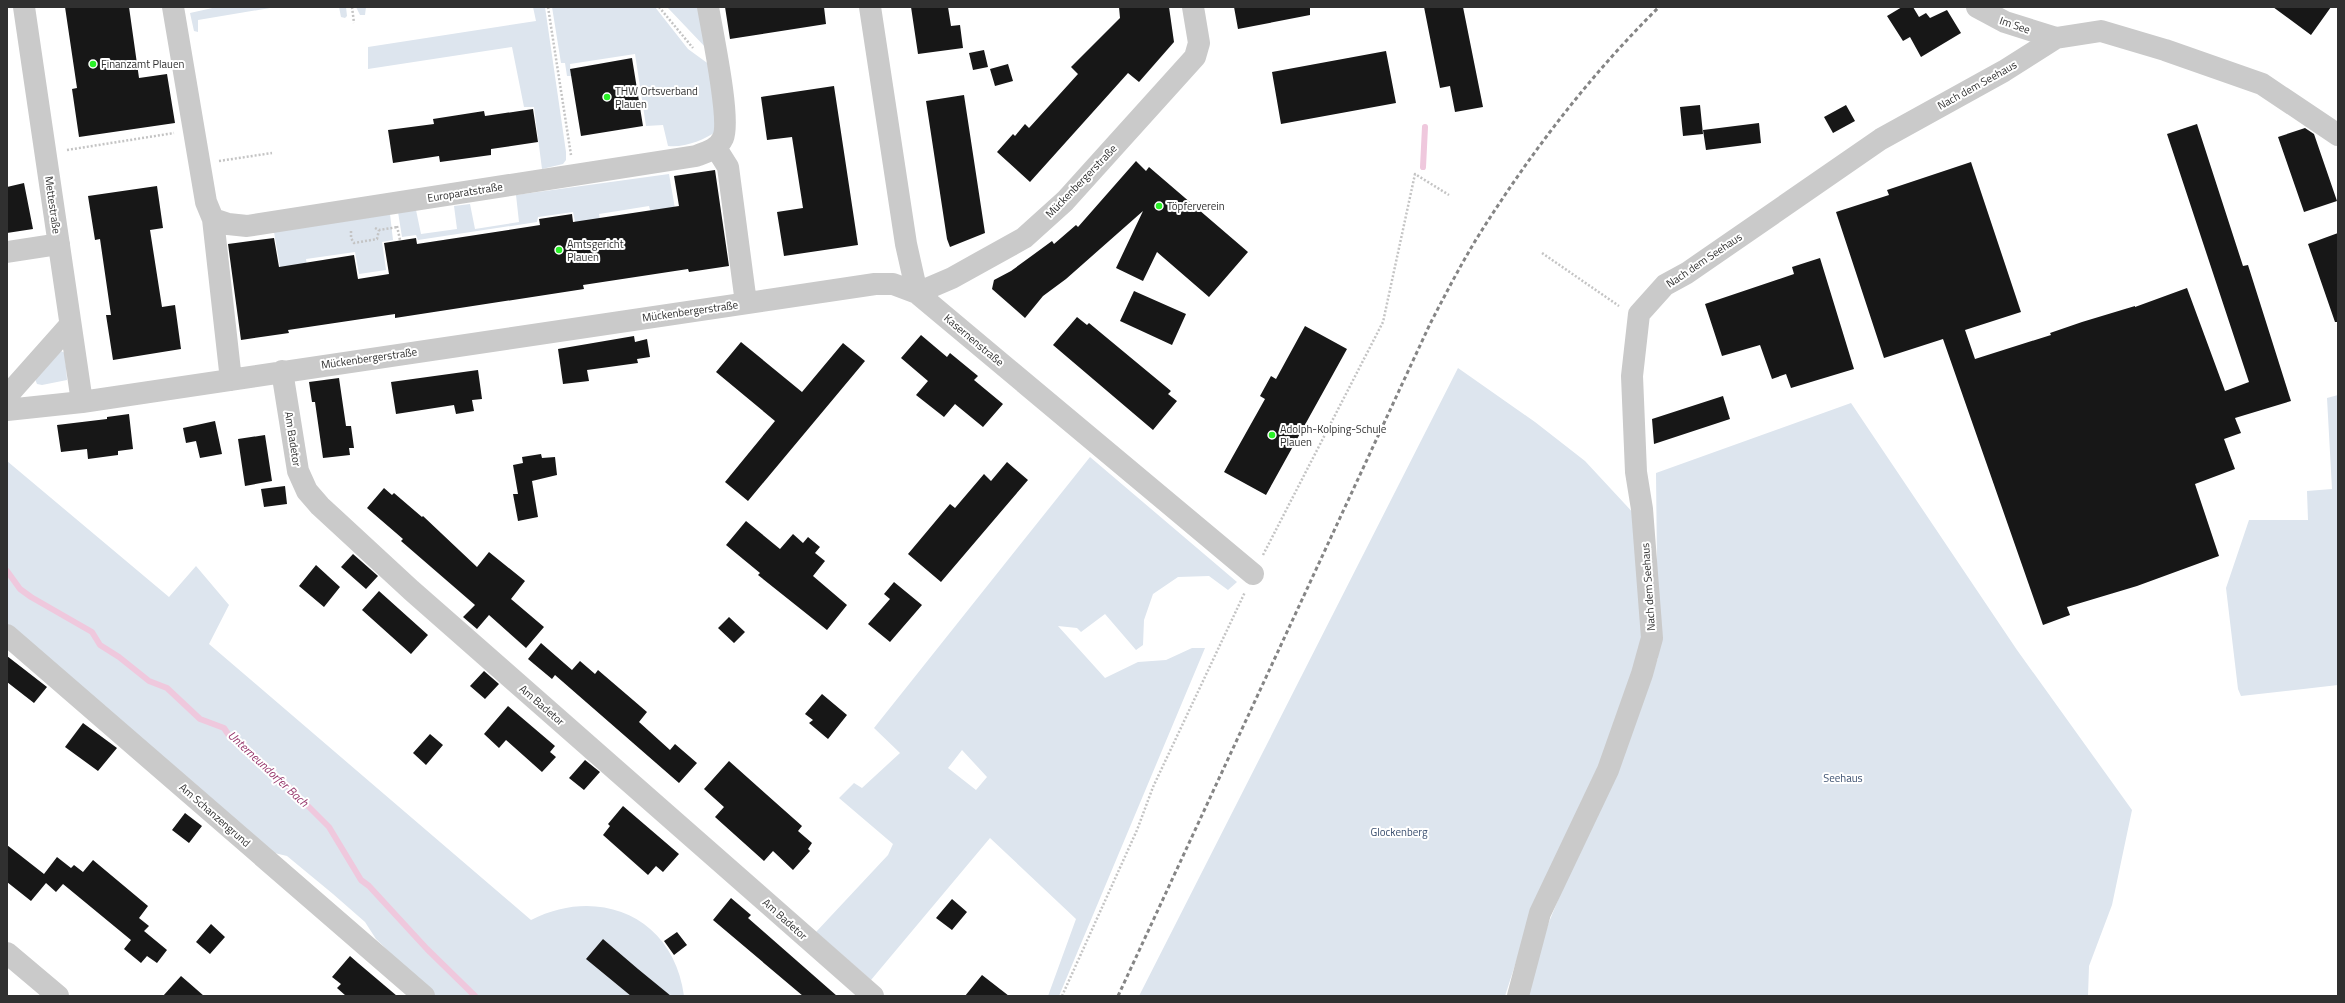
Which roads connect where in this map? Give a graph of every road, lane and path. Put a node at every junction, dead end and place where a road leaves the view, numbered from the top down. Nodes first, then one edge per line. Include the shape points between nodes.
1 (24, 7) edge
2 (173, 7) edge
3 (352, 7) edge
4 (548, 7) edge
5 (659, 7) edge
6 (708, 7) edge
7 (870, 7) edge
8 (1193, 7) edge
9 (1976, 7) edge
10 (354, 23) dead end
11 (2056, 38) junction
12 (717, 66) junction
13 (177, 133) dead end
14 (2338, 135) edge
15 (716, 148) junction
16 (64, 151) dead end
17 (272, 153) dead end
18 (216, 162) dead end
19 (574, 175) junction
20 (1450, 195) dead end
21 (213, 218) junction
22 (370, 227) dead end
23 (398, 227) dead end
24 (354, 229) dead end
25 (379, 230) junction
26 (59, 244) junction
27 (7, 252) edge
28 (1542, 253) dead end
29 (917, 293) junction
30 (746, 303) junction
31 (1638, 314) junction
32 (70, 325) junction
33 (282, 371) junction
34 (231, 380) junction
35 (7, 396) edge
36 (82, 402) junction
37 (7, 410) edge
38 (1253, 574) junction
39 (7, 635) edge
40 (7, 953) edge
41 (44, 991) edge
42 (424, 996) edge
43 (873, 996) edge
44 (1062, 996) edge
45 (1518, 996) edge

1 - 26 street, Mettestraße
2 - 21 street via 206,202
3 - 10 path
4 - 19 path
5 - 12 path via 688,44
6 - 12 street
7 - 29 street via 906,244
8 - 29 street, Mückenbergerstraße via 1199,44 1195,57 1065,201 1024,238 952,278
9 - 11 street, Im See via 2005,22
11 - 14 street, Nach dem Seehaus via 2101,31 2165,50 2262,84
11 - 31 street, Nach dem Seehaus via 2004,71 1881,139 1665,285
12 - 15 street via 726,119 724,137
13 - 16 path
15 - 19 street, Europaratstraße via 696,156
15 - 30 street via 728,167
17 - 18 path
19 - 21 street, Europaratstraße via 247,226 228,224
20 - 38 path via 1415,174 1383,322
21 - 34 street
22 - 25 path
23 - 25 path
24 - 25 path via 350,232 354,243 377,239
26 - 27 street
26 - 32 street, Mettestraße
28 - 31 path via 1619,306
29 - 30 street, Mückenbergerstraße via 893,284 875,284
29 - 38 street, Kasernenstraße
30 - 33 street, Mückenbergerstraße
31 - 45 street, Nach dem Seehaus via 1632,384 1636,472 1642,509 1652,638 1608,770 1540,913
32 - 35 street
32 - 36 street, Mettestraße
33 - 34 street, Mückenbergerstraße
33 - 43 street, Am Badetor via 298,471 307,491 320,506 411,590
34 - 36 street, Mückenbergerstraße
36 - 37 street, Mückenbergerstraße
38 - 44 path via 1153,787 1137,830
39 - 42 street, Am Schanzengrund
40 - 41 street

